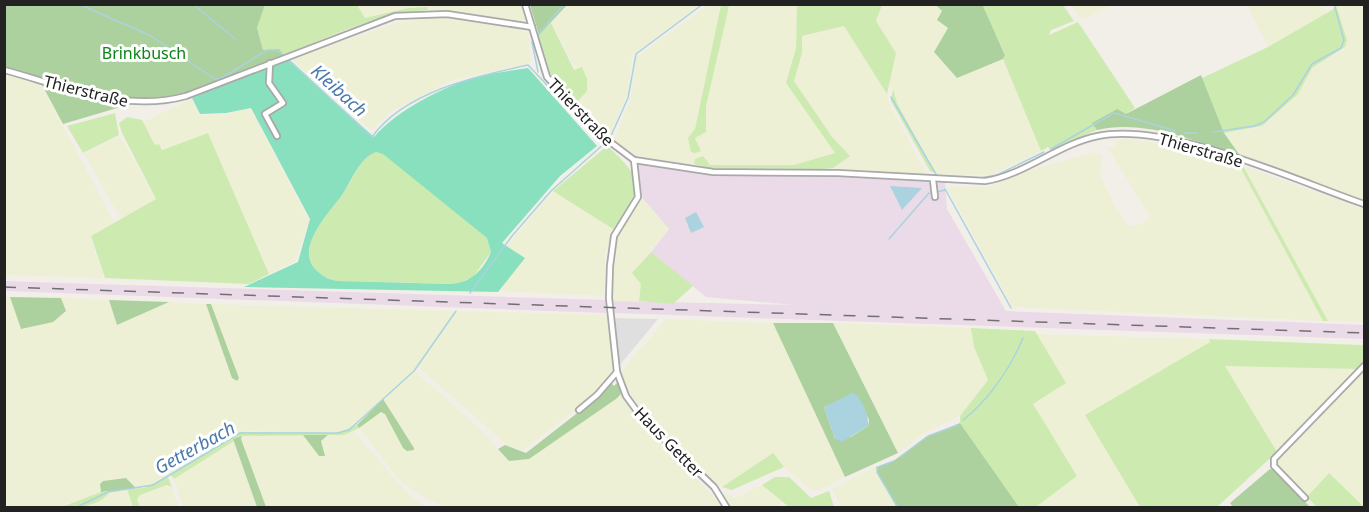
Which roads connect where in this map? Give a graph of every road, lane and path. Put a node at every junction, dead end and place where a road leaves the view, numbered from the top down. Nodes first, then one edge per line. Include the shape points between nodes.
1 (525, 4) edge
2 (532, 27) junction
3 (270, 63) junction
4 (4, 70) edge
5 (276, 136) dead end
6 (634, 160) junction
7 (933, 180) junction
8 (935, 197) dead end
9 (1365, 204) edge
10 (1365, 366) edge
11 (617, 372) junction
12 (579, 410) dead end
13 (1305, 498) dead end
14 (727, 507) edge

1 - 2 street
2 - 3 street, Thierstraße via 447,14 405,15
2 - 6 street, Thierstraße via 547,77 604,138
3 - 4 street, Thierstraße via 186,96 151,103 118,100
3 - 5 street via 269,83 283,103 265,114
6 - 7 street, Thierstraße via 713,172 838,173
6 - 11 street, Haus Getter via 638,197 616,230 610,266 609,298
7 - 8 street
7 - 9 street, Thierstraße via 990,180 1082,140 1135,134 1192,144
10 - 13 street via 1274,459 1274,466
11 - 12 street
11 - 14 street, Haus Getter via 642,418 714,487

